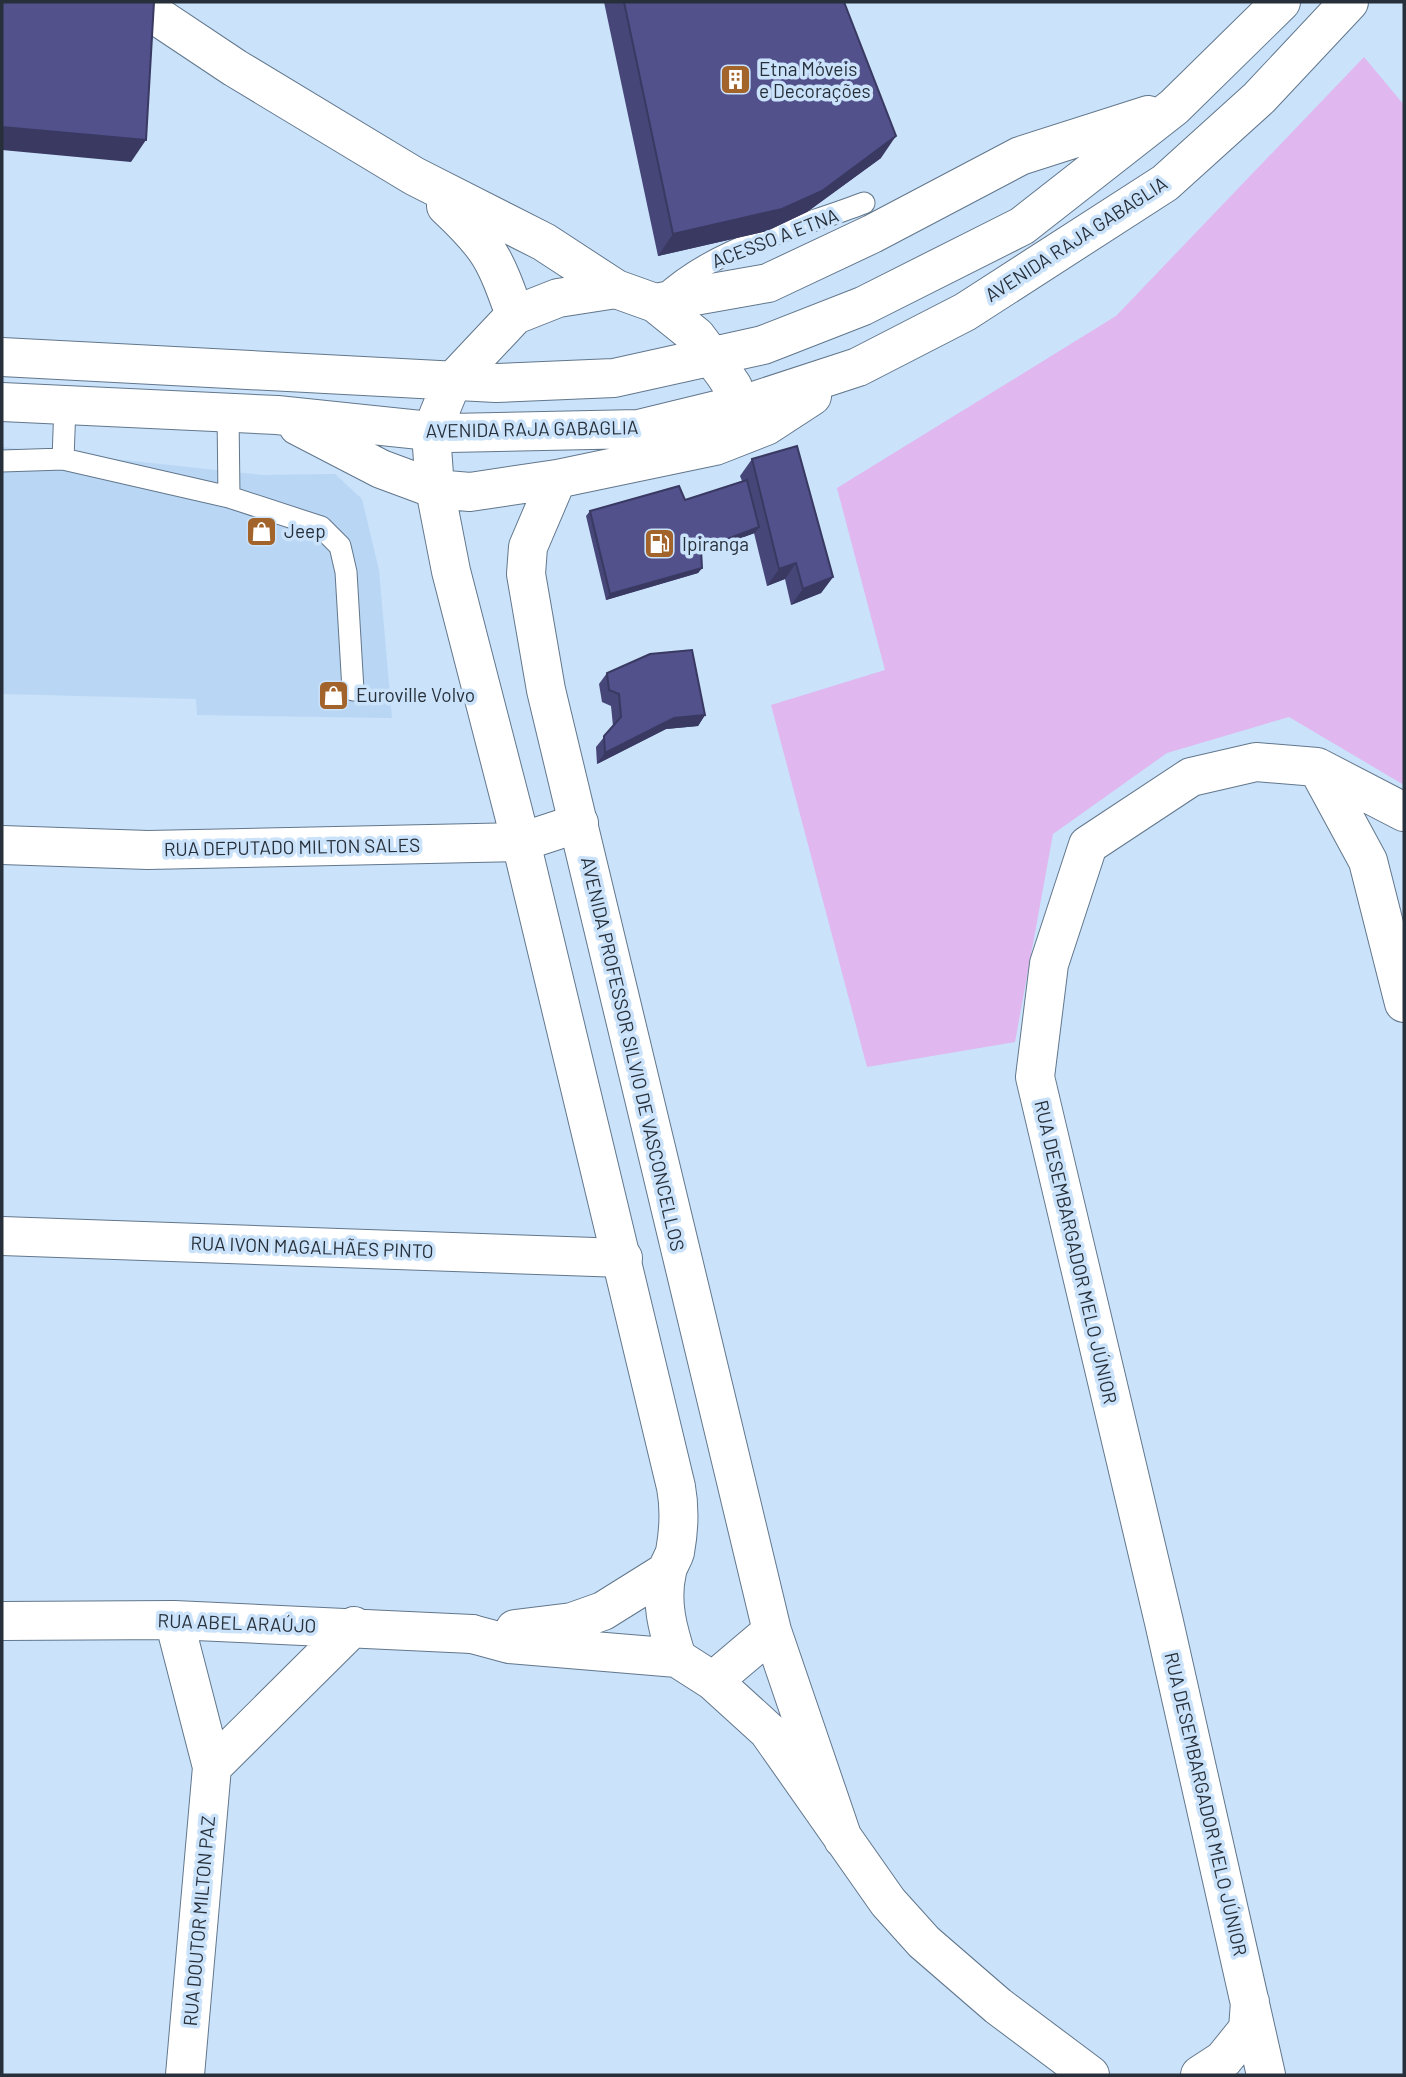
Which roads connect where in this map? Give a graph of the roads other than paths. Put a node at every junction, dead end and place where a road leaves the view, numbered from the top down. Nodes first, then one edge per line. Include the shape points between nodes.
1 (136, 2) edge
2 (1281, 2) edge
3 (1349, 2) edge
4 (1174, 107) junction
5 (414, 176) junction
6 (616, 289) junction
7 (655, 303) junction
8 (515, 315) junction
9 (2, 357) edge
10 (714, 358) junction
11 (858, 367) junction
12 (452, 382) junction
13 (2, 402) edge
14 (65, 405) junction
15 (736, 405) junction
16 (228, 413) junction
17 (277, 415) junction
18 (431, 432) junction
19 (715, 446) junction
20 (63, 459) junction
21 (2, 461) edge
22 (557, 479) junction
23 (435, 489) junction
24 (229, 497) junction
25 (353, 690) dead end
26 (1317, 767) junction
27 (1404, 813) edge
28 (579, 823) junction
29 (521, 842) junction
30 (2, 845) edge
31 (1402, 976) edge
32 (2, 1236) edge
33 (623, 1258) junction
34 (667, 1571) junction
35 (173, 1620) junction
36 (2, 1621) edge
37 (354, 1626) junction
38 (772, 1631) junction
39 (472, 1634) junction
40 (677, 1658) junction
41 (713, 1681) junction
42 (212, 1767) junction
43 (842, 1839) junction
44 (1251, 2000) junction
45 (185, 2075) edge
46 (1090, 2075) edge
47 (1200, 2075) edge
48 (1266, 2075) edge

1 - 5 street
2 - 4 street
3 - 11 street, AVENIDA RAJA GABAGLIA via 1259,98 1165,183 965,312
4 - 7 street via 868,209 768,283
4 - 10 street via 1022,226 863,306 763,345
5 - 6 street via 544,242
5 - 8 street via 480,237 492,254
6 - 7 street
6 - 8 street via 558,298
7 - 10 street via 696,336
8 - 12 street
9 - 12 street
10 - 12 street via 614,378
10 - 15 street via 733,387
11 - 15 street, AVENIDA RAJA GABAGLIA
11 - 19 street via 766,426
12 - 18 street
13 - 14 street, AVENIDA RAJA GABAGLIA
14 - 16 street, AVENIDA RAJA GABAGLIA
14 - 20 lane
15 - 18 street, AVENIDA RAJA GABAGLIA via 639,429
15 - 19 street
16 - 17 street, AVENIDA RAJA GABAGLIA
16 - 24 lane
17 - 18 street, AVENIDA RAJA GABAGLIA
17 - 23 street via 381,469
18 - 23 street
19 - 22 street
20 - 21 lane
20 - 24 lane
22 - 23 street via 470,492
22 - 28 street, AVENIDA PROFESSOR SILVIO DE VASCONCELLOS via 528,547 526,574 546,691
23 - 29 street via 450,570
24 - 25 lane via 321,527 340,546 346,572
26 - 27 street, RUA DESEMBARGADOR MELO JÚNIOR
26 - 31 street via 1368,861
26 - 44 street, RUA DESEMBARGADOR MELO JÚNIOR via 1256,762 1191,778 1088,845 1049,964 1035,1077
28 - 29 street, RUA DEPUTADO MILTON SALES
28 - 38 street, AVENIDA PROFESSOR SILVIO DE VASCONCELLOS
29 - 30 street, RUA DEPUTADO MILTON SALES via 148,850
29 - 33 street
32 - 33 street, RUA IVON MAGALHÃES PINTO
33 - 34 street via 679,1505 674,1555
34 - 39 street, RUA ABEL ARAÚJO via 603,1611 572,1622
34 - 40 street via 665,1613
35 - 36 street, RUA ABEL ARAÚJO
35 - 37 street, RUA ABEL ARAÚJO
35 - 42 street, RUA DOUTOR MILTON PAZ
37 - 39 street, RUA ABEL ARAÚJO
37 - 42 street
38 - 41 street
38 - 43 street, AVENIDA PROFESSOR SILVIO DE VASCONCELLOS
39 - 40 street, RUA ABEL ARAÚJO via 509,1644
40 - 41 street
41 - 43 street via 768,1731
42 - 45 street, RUA DOUTOR MILTON PAZ
43 - 46 street via 924,1942 998,2006
44 - 47 street, RUA DESEMBARGADOR MELO JÚNIOR via 1248,2029 1223,2060
44 - 48 street, RUA DESEMBARGADOR MELO JÚNIOR

